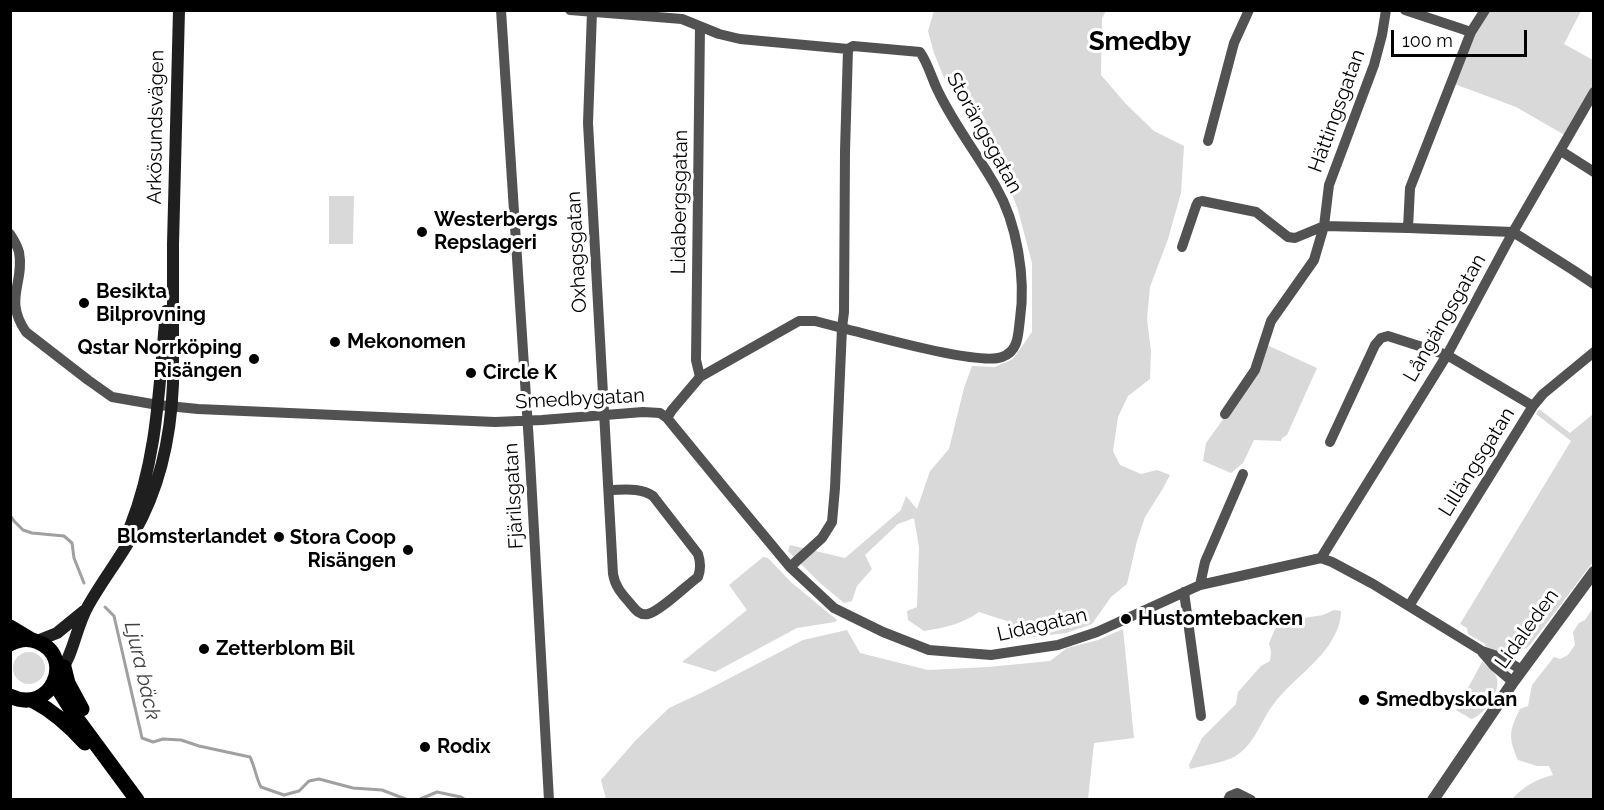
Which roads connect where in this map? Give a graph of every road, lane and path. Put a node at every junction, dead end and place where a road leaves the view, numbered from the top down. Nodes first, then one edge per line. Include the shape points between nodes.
1 (178, 10) edge
2 (501, 10) edge
3 (570, 10) edge
4 (1249, 10) edge
5 (1386, 10) edge
6 (1405, 10) edge
7 (1485, 10) edge
8 (592, 12) junction
9 (700, 26) junction
10 (1471, 32) junction
11 (848, 49) junction
12 (1593, 92) edge
13 (1208, 141) dead end
14 (1561, 151) junction
15 (1593, 172) edge
16 (1324, 226) junction
17 (1408, 228) junction
18 (1513, 232) junction
19 (10, 234) edge
20 (173, 244) junction
21 (1182, 247) dead end
22 (1593, 284) edge
23 (842, 328) junction
24 (1593, 352) edge
25 (1447, 355) junction
26 (700, 378) junction
27 (158, 405) junction
28 (1533, 406) junction
29 (172, 407) junction
30 (1225, 414) dead end
31 (605, 415) junction
32 (667, 418) junction
33 (527, 420) junction
34 (1330, 442) dead end
35 (1243, 474) dead end
36 (609, 490) junction
37 (1321, 558) junction
38 (116, 560) junction
39 (790, 567) junction
40 (1593, 572) edge
41 (1200, 585) junction
42 (1184, 592) junction
43 (1410, 606) junction
44 (86, 608) junction
45 (10, 627) edge
46 (34, 640) junction
47 (10, 644) edge
48 (1482, 651) junction
49 (1522, 670) junction
50 (58, 676) junction
51 (1513, 682) junction
52 (10, 696) edge
53 (32, 700) junction
54 (1202, 717) dead end
55 (126, 800) edge
56 (137, 800) edge
57 (549, 800) edge
58 (1228, 800) edge
59 (1251, 800) edge
60 (1433, 800) edge

1 - 20 main road, Arkösundsvägen
2 - 33 street, Fjärilsgatan
3 - 8 street
4 - 13 street via 1234,43
5 - 16 street, Hättingsgatan via 1374,65 1329,184
6 - 10 street
7 - 10 street
8 - 9 street via 682,19
8 - 31 street, Oxhagsgatan via 588,123
9 - 11 street via 740,39
9 - 26 street, Lidabergsgatan via 696,360
10 - 17 street via 1410,188
11 - 23 street
11 - 23 street, Storängsgatan via 853,46 920,52 926,60 939,94 998,189 1016,236 1023,300 1017,343 1000,358 961,356
12 - 14 street, Långängsgatan
14 - 15 street
14 - 18 street, Långängsgatan
16 - 17 street
16 - 21 street via 1295,238 1288,237 1256,212 1202,201 1196,206
16 - 30 street, Hättingsgatan via 1314,260 1271,321 1255,370
17 - 18 street
18 - 22 street
18 - 25 street, Långängsgatan
19 - 27 street, Smedbygatan via 19,253 15,308 27,332 112,396
20 - 27 main road, Arkösundsvägen
20 - 29 main road, Arkösundsvägen
23 - 26 street, Smedbygatan via 799,321
23 - 39 street via 832,522 822,538
24 - 28 street, Lillängsgatan
25 - 28 street
25 - 34 street via 1388,336 1382,338 1375,345
25 - 37 street, Långängsgatan
26 - 32 street, Smedbygatan
27 - 29 street, Smedbygatan
27 - 38 main road, Arkösundsvägen via 147,475
28 - 43 street, Lillängsgatan
29 - 33 street, Smedbygatan via 495,422
29 - 38 main road, Arkösundsvägen via 156,484 134,534
31 - 32 street, Smedbygatan via 651,412
31 - 33 street, Smedbygatan
31 - 36 street, Oxhagsgatan
32 - 39 street, Lidagatan
33 - 57 street, Fjärilsgatan
35 - 41 street via 1205,561
36 - 36 street, Oxhagsgatan via 615,584 637,612 647,614 698,577 701,561 653,496 637,490
37 - 41 street, Lidagatan
37 - 43 street
38 - 44 main road, Arkösundsvägen
39 - 42 street, Lidagatan via 834,608 874,628 929,650 991,655 1058,645 1097,632
40 - 49 street, Lidaleden
41 - 42 street, Lidagatan
42 - 54 street
43 - 48 street
44 - 46 main road, Arkösundsvägen via 57,633
44 - 50 main road, Arkösundsvägen
45 - 46 main road
46 - 47 main road via 21,639
46 - 50 main road via 48,648
48 - 49 street
48 - 51 street
49 - 51 street, Lidaleden
50 - 53 main road via 48,692
50 - 56 main road via 75,716
51 - 60 street, Lidaleden
52 - 53 main road
53 - 55 main road via 75,732
58 - 59 street via 1237,793

